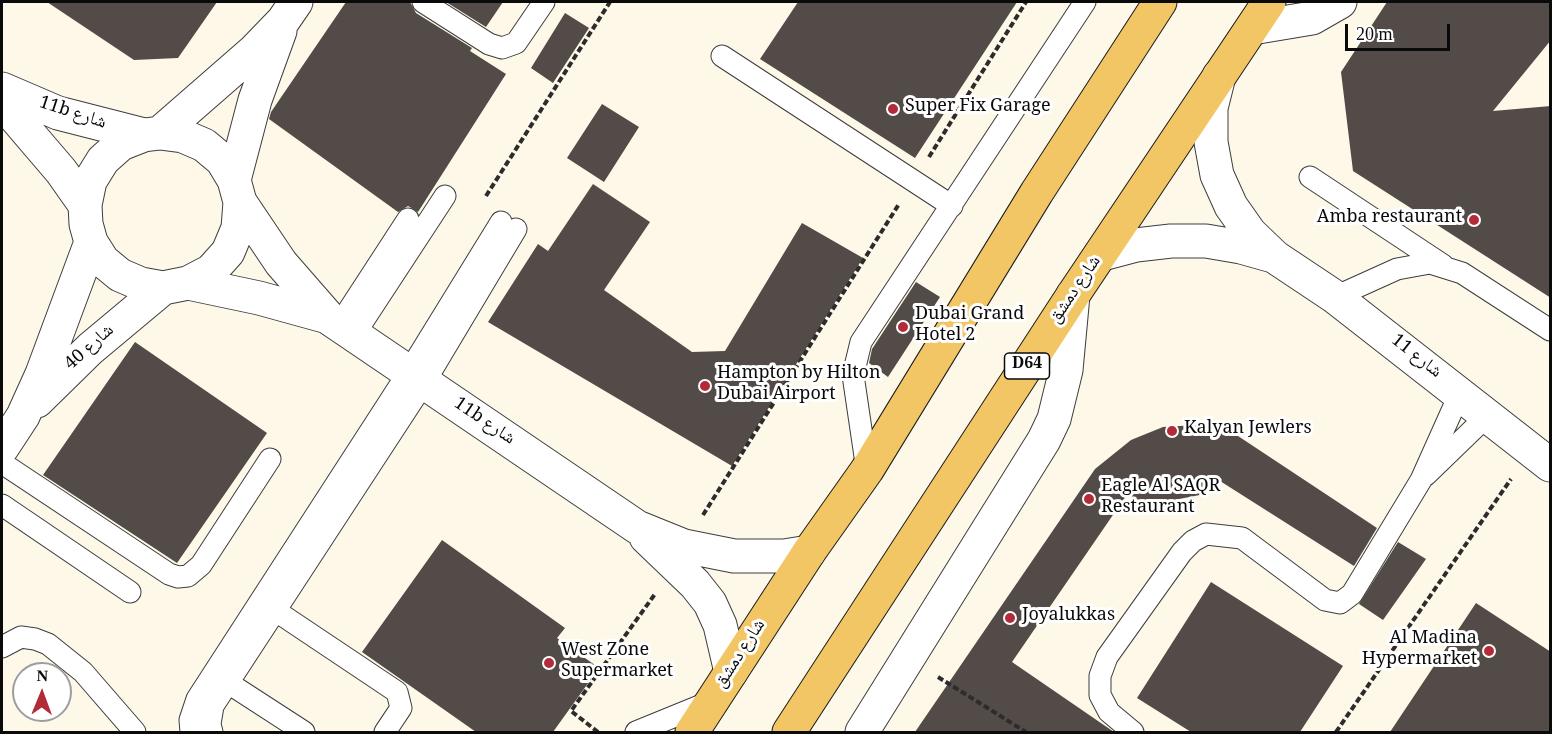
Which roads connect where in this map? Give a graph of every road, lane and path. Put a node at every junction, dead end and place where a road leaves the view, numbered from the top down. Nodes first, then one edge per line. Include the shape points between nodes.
1 (423, 2) edge
2 (544, 2) edge
3 (610, 2) edge
4 (1026, 2) edge
5 (1085, 2) edge
6 (1161, 2) edge
7 (1340, 2) edge
8 (290, 11) edge
9 (1260, 14) edge
10 (722, 56) dead end
11 (1219, 76) junction
12 (2, 89) edge
13 (2, 102) edge
14 (152, 134) junction
15 (1310, 177) dead end
16 (914, 180) junction
17 (237, 191) junction
18 (485, 199) dead end
19 (450, 200) dead end
20 (85, 205) junction
21 (952, 206) junction
22 (408, 219) dead end
23 (508, 225) dead end
24 (91, 242) junction
25 (1102, 254) junction
26 (1275, 256) junction
27 (1446, 267) junction
28 (176, 285) junction
29 (1072, 296) junction
30 (1335, 297) junction
31 (347, 330) junction
32 (1551, 330) edge
33 (416, 378) junction
34 (1460, 393) junction
35 (1488, 415) junction
36 (23, 416) junction
37 (2, 448) edge
38 (1541, 457) edge
39 (270, 459) dead end
40 (2, 463) edge
41 (867, 470) junction
42 (1420, 480) junction
43 (2, 505) edge
44 (809, 552) junction
45 (680, 556) junction
46 (130, 592) dead end
47 (269, 606) junction
48 (2, 647) edge
49 (908, 657) junction
50 (730, 672) junction
51 (221, 679) junction
52 (713, 701) junction
53 (135, 732) edge
54 (191, 732) edge
55 (213, 732) edge
56 (303, 732) edge
57 (385, 732) edge
58 (598, 732) edge
59 (636, 732) edge
60 (692, 732) edge
61 (789, 732) edge
62 (862, 732) edge
63 (1026, 732) edge
64 (1133, 732) edge
65 (1336, 732) edge

1 - 2 lane via 489,44 502,48 516,43
3 - 18 path
4 - 16 path
5 - 21 lane
6 - 41 main road, شارع دمشق via 1037,192
7 - 9 street via 1312,18
8 - 14 street via 224,79
8 - 17 street via 255,100
9 - 11 main road, شارع دمشق / D64
10 - 16 lane
11 - 25 main road, شارع دمشق / D64
11 - 26 street, شارع 11 via 1211,108 1211,142 1217,175 1243,224
12 - 14 street, 11b شارع via 58,112
13 - 20 street, 11b شارع
14 - 17 street via 183,136 204,145 222,160
14 - 20 street via 121,144 103,160 90,181
15 - 27 lane
16 - 21 lane
16 - 45 path
17 - 28 street via 238,228 228,252 211,271
17 - 31 street, 11b شارع via 281,263
19 - 31 lane
20 - 24 street
21 - 41 lane via 857,353 854,386
22 - 31 lane
23 - 33 lane
24 - 28 street via 120,275 141,284
24 - 36 street, شارع 40 via 60,330
25 - 26 street, شارع 11 via 1136,245 1206,241
25 - 29 main road, شارع دمشق / D64
26 - 30 street, شارع 11
27 - 30 lane via 1413,264
27 - 32 lane via 1462,273
28 - 31 street, 11b شارع via 259,298
28 - 36 street, شارع 40 via 90,349
29 - 49 street via 1066,370 1054,418
29 - 61 main road, شارع دمشق / D64
30 - 34 street, شارع 11
31 - 33 street, 11b شارع
33 - 45 street, 11b شارع
33 - 47 lane
34 - 35 street, شارع 11
34 - 42 lane
35 - 38 street, شارع 11
35 - 42 lane
36 - 37 street, شارع 40
38 - 65 path
39 - 40 lane via 201,565 188,576 178,577
41 - 44 main road, شارع دمشق
42 - 64 lane via 1352,594 1340,603 1325,600 1242,538 1206,534 1192,541 1107,657 1100,676 1100,695 1109,712
43 - 46 lane
44 - 45 street, 11b شارع via 759,557
44 - 50 main road, شارع دمشق
45 - 50 street, 11b شارع via 710,603 727,648
45 - 58 path via 571,711
47 - 51 lane
47 - 57 lane via 397,692 401,708
48 - 53 lane via 21,637 48,644 82,672
49 - 62 street
49 - 63 path
50 - 52 main road, شارع دمشق
51 - 54 lane via 192,710
51 - 55 lane via 210,715
51 - 56 lane
52 - 59 lane
52 - 60 main road, شارع دمشق

